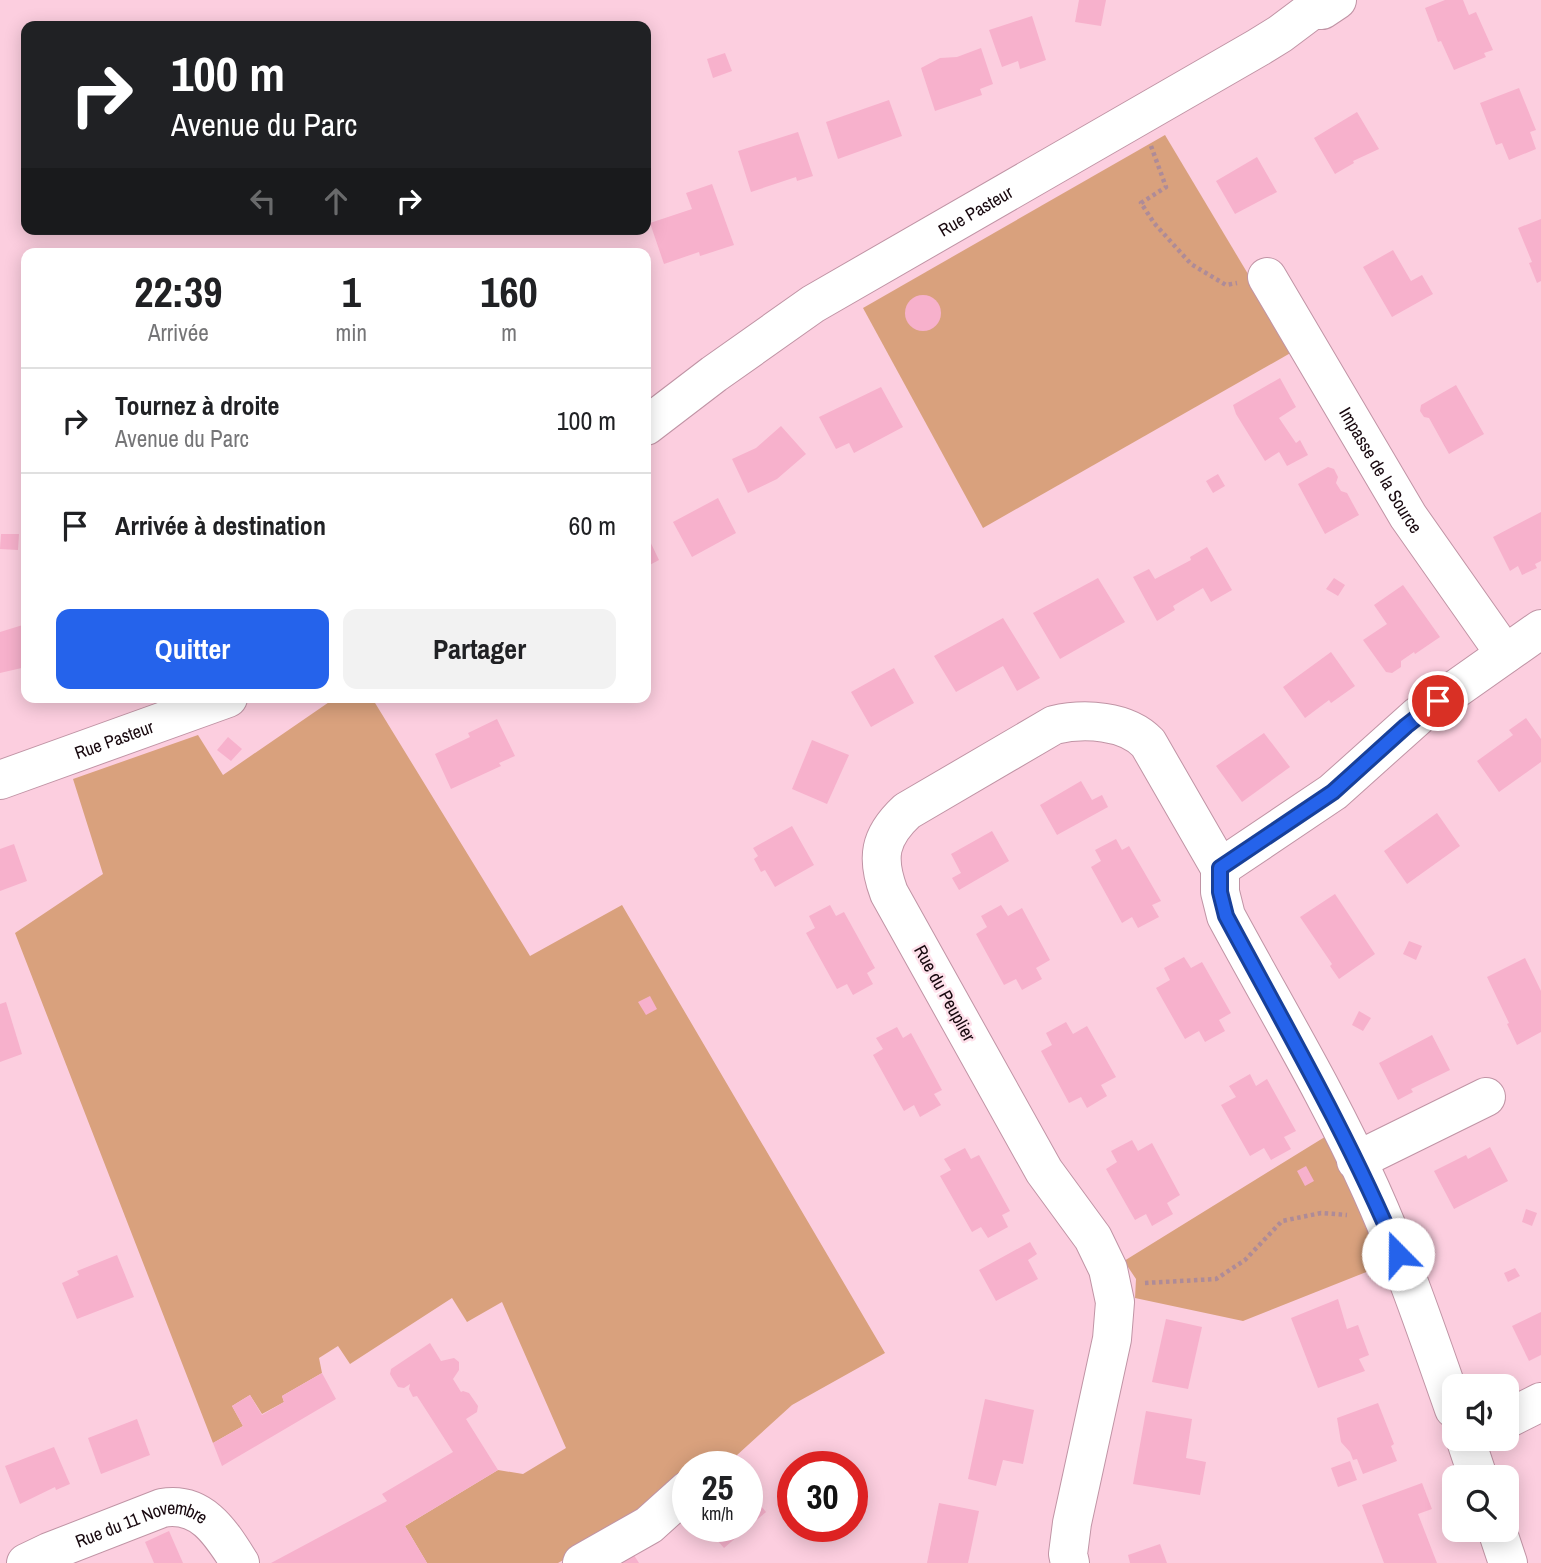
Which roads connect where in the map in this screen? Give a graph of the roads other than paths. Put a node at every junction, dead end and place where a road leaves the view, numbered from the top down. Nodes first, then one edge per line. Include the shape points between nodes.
1 (1320, 3) edge
2 (1267, 277) road end
3 (651, 422) edge
4 (1541, 629) edge
5 (1505, 654) junction
6 (214, 703) edge
7 (0, 780) edge
8 (1220, 868) junction
9 (1486, 1097) dead end
10 (1356, 1161) junction
11 (1442, 1376) edge
12 (1541, 1402) edge
13 (1519, 1413) edge
14 (672, 1504) edge
15 (1501, 1542) edge
16 (26, 1563) edge
17 (240, 1563) edge
18 (582, 1563) edge
19 (1070, 1563) edge
20 (1508, 1563) edge

1 - 3 street, Rue Pasteur via 1280,34 813,304
2 - 5 street, Impasse de la Source via 1408,516
4 - 5 street
5 - 8 street via 1419,715 1325,798
6 - 7 street, Rue Pasteur
8 - 10 street via 1226,916
8 - 19 street, Rue du Peuplier via 1148,743 1121,726 1081,722 1055,725 906,811 895,822 882,850 889,893 1044,1171 1093,1238 1108,1269 1115,1302 1112,1339 1072,1523
9 - 10 street
10 - 11 street via 1384,1219
12 - 13 street
14 - 18 street via 649,1525
15 - 20 street
16 - 17 street, Rue du 11 Novembre via 173,1506 207,1518

